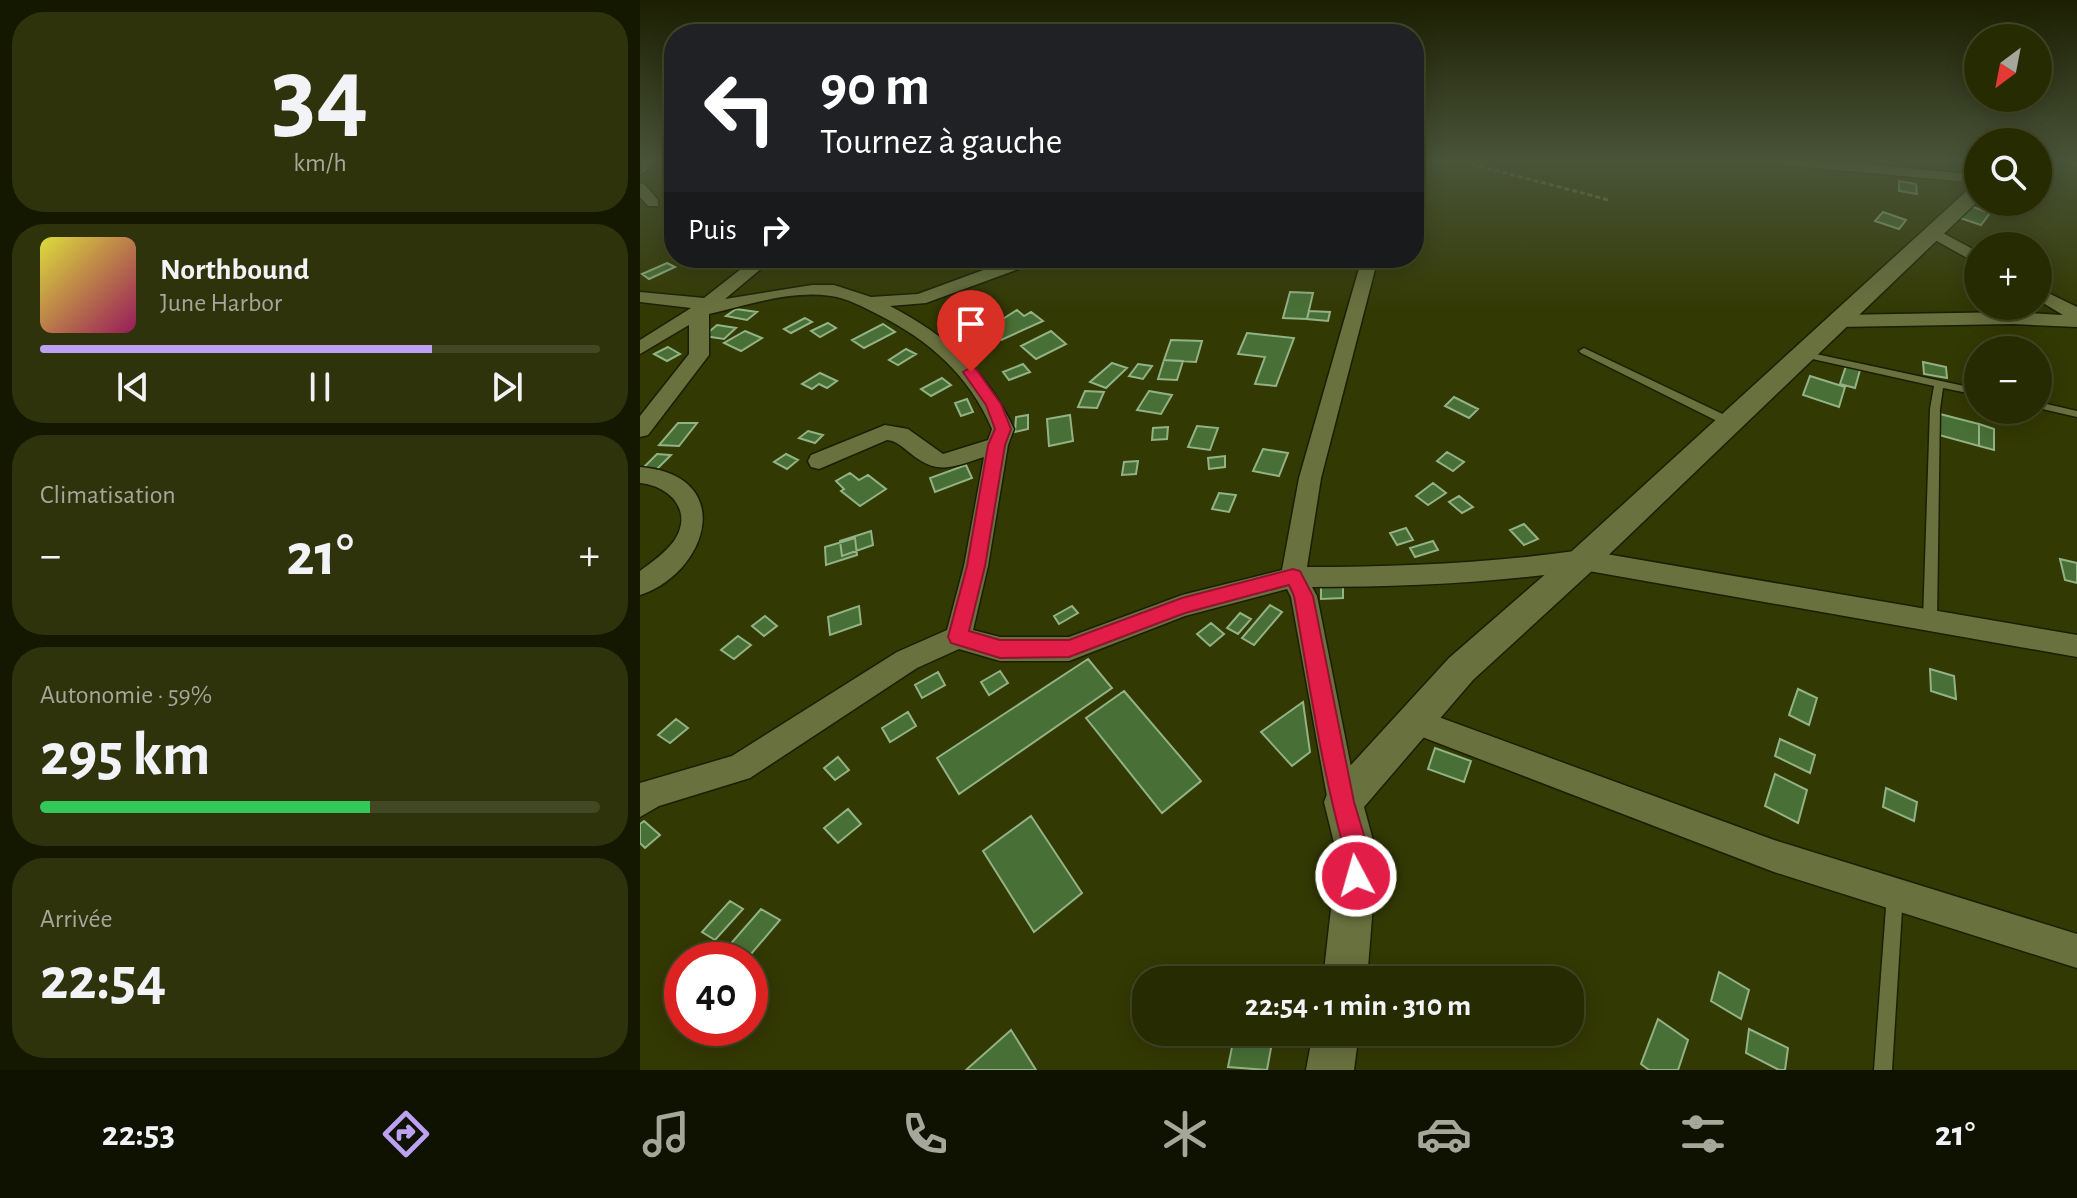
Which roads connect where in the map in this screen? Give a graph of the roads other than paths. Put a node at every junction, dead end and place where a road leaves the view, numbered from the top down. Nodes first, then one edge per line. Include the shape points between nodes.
1 (1957, 210) edge
2 (1932, 232) junction
3 (1964, 251) edge
4 (753, 268) edge
5 (1005, 268) edge
6 (1367, 268) edge
7 (640, 297) edge
8 (866, 302) junction
9 (2052, 302) edge
10 (704, 307) junction
11 (2077, 318) edge
12 (1837, 321) junction
13 (640, 348) edge
14 (1584, 351) dead end
15 (1802, 354) junction
16 (1939, 384) junction
17 (1964, 389) edge
18 (2052, 408) edge
19 (2077, 414) edge
20 (1729, 422) junction
21 (640, 430) edge
22 (997, 445) junction
23 (819, 461) dead end
24 (640, 475) edge
25 (1583, 560) junction
26 (1293, 577) junction
27 (640, 585) edge
28 (1930, 621) junction
29 (958, 637) junction
30 (2077, 646) edge
31 (1414, 721) junction
32 (644, 796) edge
33 (1343, 802) junction
34 (1895, 894) junction
35 (2077, 951) edge
36 (1346, 966) edge
37 (1334, 1046) edge
38 (1330, 1070) edge
39 (1883, 1070) edge

1 - 2 street
2 - 3 street
2 - 12 street
4 - 10 street
5 - 8 street via 920,299
6 - 26 street via 1310,478
7 - 10 street
8 - 10 street via 830,290
8 - 22 street via 946,347 971,372 994,404 1003,429
9 - 11 street
10 - 13 street
10 - 21 street via 697,334 699,355
11 - 12 street
12 - 15 street
14 - 20 lane
15 - 16 lane
15 - 20 street
16 - 17 lane
16 - 28 lane
18 - 19 lane
20 - 25 street
22 - 23 street via 942,462 900,434 885,432
22 - 29 street
24 - 27 street via 667,478 684,489 692,511 689,538 674,559
25 - 26 street via 1415,577
25 - 28 street
25 - 31 street via 1461,669
26 - 29 street via 1182,606 1069,649 1000,649
26 - 33 street via 1304,596
28 - 30 street
29 - 32 street via 907,660 739,768
31 - 33 street
31 - 34 street via 1774,856
33 - 36 street via 1357,855
34 - 35 street
34 - 39 lane
37 - 38 street

